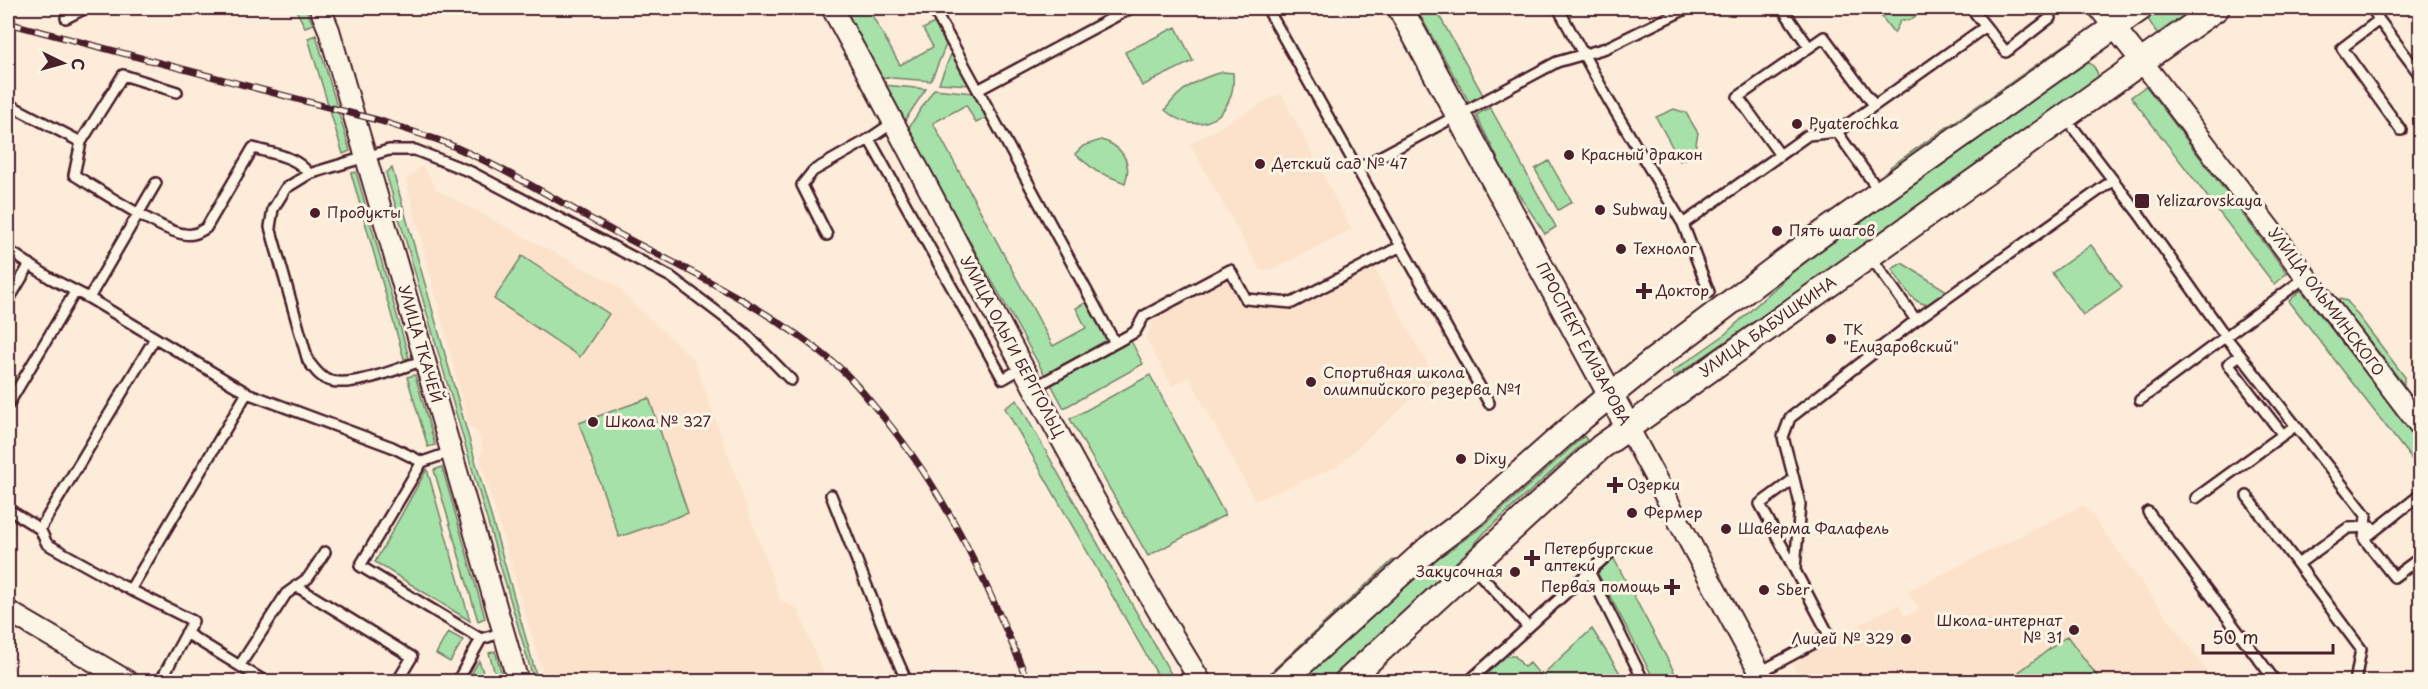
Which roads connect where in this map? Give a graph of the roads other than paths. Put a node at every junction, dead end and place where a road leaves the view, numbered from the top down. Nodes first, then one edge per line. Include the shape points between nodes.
1 (86, 8) edge
2 (320, 8) edge
3 (832, 8) edge
4 (933, 8) edge
5 (1131, 8) edge
6 (1267, 8) edge
7 (1400, 8) edge
8 (1558, 8) edge
9 (1688, 8) edge
10 (1782, 8) edge
11 (1971, 8) edge
12 (2098, 8) edge
13 (2141, 8) edge
14 (2217, 8) edge
15 (2372, 8) edge
16 (66, 18) dead end
17 (2050, 18) dead end
18 (2379, 20) junction
19 (1986, 27) junction
20 (2114, 27) junction
21 (1809, 47) junction
22 (1583, 54) junction
23 (2141, 61) junction
24 (2421, 75) edge
25 (978, 90) junction
26 (177, 92) dead end
27 (8, 104) edge
28 (1874, 105) junction
29 (1458, 113) junction
30 (894, 122) junction
31 (2074, 129) dead end
32 (2401, 130) dead end
33 (1837, 132) junction
34 (869, 139) junction
35 (81, 142) junction
36 (1780, 155) junction
37 (366, 156) junction
38 (1359, 168) junction
39 (309, 174) junction
40 (2112, 181) junction
41 (156, 183) dead end
42 (1880, 193) junction
43 (140, 213) junction
44 (1683, 224) junction
45 (826, 235) dead end
46 (1401, 246) junction
47 (8, 250) edge
48 (1870, 255) junction
49 (30, 264) junction
50 (2306, 277) junction
51 (75, 292) junction
52 (1709, 292) dead end
53 (89, 298) junction
54 (8, 301) edge
55 (1916, 320) junction
56 (2226, 337) junction
57 (155, 338) junction
58 (1114, 343) junction
59 (2240, 356) junction
60 (425, 360) junction
61 (1022, 368) junction
62 (790, 380) dead end
63 (1033, 388) junction
64 (247, 393) junction
65 (1611, 395) junction
66 (2140, 400) dead end
67 (1490, 402) dead end
68 (8, 405) edge
69 (2295, 426) junction
70 (2421, 426) edge
71 (1628, 427) junction
72 (2283, 435) junction
73 (451, 452) junction
74 (422, 462) junction
75 (1794, 479) junction
76 (831, 495) dead end
77 (2421, 495) edge
78 (2247, 496) dead end
79 (2196, 498) dead end
80 (8, 509) edge
81 (2148, 513) dead end
82 (2365, 526) junction
83 (40, 528) junction
84 (2379, 528) junction
85 (2364, 539) junction
86 (325, 552) dead end
87 (1611, 552) dead end
88 (2298, 564) junction
89 (2421, 565) edge
90 (1472, 566) junction
91 (1795, 569) junction
92 (1589, 571) junction
93 (296, 586) junction
94 (130, 590) junction
95 (8, 611) edge
96 (1528, 627) junction
97 (504, 632) junction
98 (186, 633) junction
99 (480, 639) junction
100 (240, 665) junction
101 (1762, 677) edge
102 (125, 680) edge
103 (160, 681) edge
104 (266, 681) edge
105 (397, 681) edge
106 (457, 681) edge
107 (518, 681) edge
108 (907, 681) edge
109 (1201, 681) edge
110 (1281, 681) edge
111 (1346, 681) edge
112 (1468, 681) edge
113 (1644, 681) edge
114 (2276, 681) edge
115 (2355, 681) edge

1 - 16 lane
2 - 37 street, УЛИЦА ТКАЧЕЙ
3 - 30 street, УЛИЦА ОЛЬГИ БЕРГГОЛЬЦ
4 - 25 lane
5 - 25 lane
6 - 38 lane
7 - 29 street, ПРОСПЕКТ ЕЛИЗАРОВА
8 - 22 lane
9 - 22 lane via 1606,48
10 - 21 lane
11 - 19 lane
12 - 20 street, УЛИЦА ОЛЬМИНСКОГО
13 - 20 street
14 - 23 street, УЛИЦА БАБУШКИНА
15 - 18 lane
17 - 19 lane via 2006,52
18 - 24 lane
18 - 32 lane via 2342,48
19 - 28 lane
20 - 23 street, УЛИЦА ОЛЬМИНСКОГО
20 - 42 street
21 - 28 lane via 1824,37
21 - 36 lane via 1738,97
22 - 29 lane via 1557,62
22 - 44 lane
23 - 48 street, УЛИЦА БАБУШКИНА
23 - 50 street, УЛИЦА ОЛЬМИНСКОГО
25 - 58 lane
26 - 35 lane via 123,75
27 - 35 lane
28 - 33 lane
29 - 38 lane
29 - 65 street, ПРОСПЕКТ ЕЛИЗАРОВА
30 - 34 lane
30 - 61 street, УЛИЦА ОЛЬГИ БЕРГГОЛЬЦ
31 - 40 lane
33 - 36 lane via 1808,135
33 - 42 lane
34 - 45 lane via 813,171 802,185
34 - 61 lane via 1003,379
35 - 43 lane via 74,175
36 - 44 lane
37 - 39 lane
37 - 60 street, УЛИЦА ТКАЧЕЙ
37 - 62 lane via 389,150 415,150 471,172 670,277 745,333
38 - 46 lane
39 - 43 lane via 292,159 253,148 206,228 196,234 175,232
39 - 60 lane via 286,188 273,209 270,227 308,361 316,373 341,382
40 - 55 lane
40 - 56 lane
41 - 43 lane
42 - 65 street via 1799,250
43 - 53 lane
44 - 52 lane
46 - 58 lane via 1292,303 1246,299 1230,270 1144,316 1135,332
46 - 67 lane
47 - 49 lane
48 - 55 lane
48 - 71 street, УЛИЦА БАБУШКИНА
49 - 51 lane
49 - 54 lane
50 - 56 lane
50 - 70 street, УЛИЦА ОЛЬМИНСКОГО
51 - 53 lane
51 - 68 lane
53 - 57 lane
55 - 75 lane via 1790,418 1783,437
56 - 59 lane
56 - 66 lane
57 - 64 lane
57 - 83 lane
58 - 63 lane
59 - 69 lane
59 - 72 lane via 2228,364
60 - 73 street, УЛИЦА ТКАЧЕЙ
61 - 63 street, УЛИЦА ОЛЬГИ БЕРГГОЛЬЦ
63 - 109 street, УЛИЦА ОЛЬГИ БЕРГГОЛЬЦ
64 - 74 lane
64 - 94 lane
65 - 71 street, ПРОСПЕКТ ЕЛИЗАРОВА
65 - 110 street via 1473,515 1429,548
69 - 72 lane
69 - 82 lane via 2366,515
71 - 90 street, УЛИЦА БАБУШКИНА via 1600,447
71 - 101 street, ПРОСПЕКТ ЕЛИЗАРОВА
72 - 79 lane
73 - 74 lane
73 - 97 street, УЛИЦА ТКАЧЕЙ
74 - 99 lane via 360,566
75 - 91 lane via 1800,504
75 - 91 lane via 1760,504
76 - 108 lane
77 - 84 lane
78 - 88 lane
80 - 83 lane
81 - 114 lane
82 - 84 lane
82 - 85 lane
82 - 88 lane via 2348,528
83 - 94 lane via 47,544
84 - 85 lane
85 - 89 lane via 2394,577 2417,560
86 - 93 lane via 308,578
87 - 92 lane
88 - 115 lane via 2361,649
90 - 96 lane
90 - 111 street, УЛИЦА БАБУШКИНА
91 - 101 lane via 1829,635
92 - 96 lane
92 - 113 lane
93 - 100 lane via 286,594
93 - 105 lane via 412,657
94 - 98 lane via 193,621
95 - 102 street
96 - 112 lane
97 - 99 lane
97 - 107 street, УЛИЦА ТКАЧЕЙ
98 - 100 lane
98 - 103 lane
99 - 106 lane
100 - 104 lane

